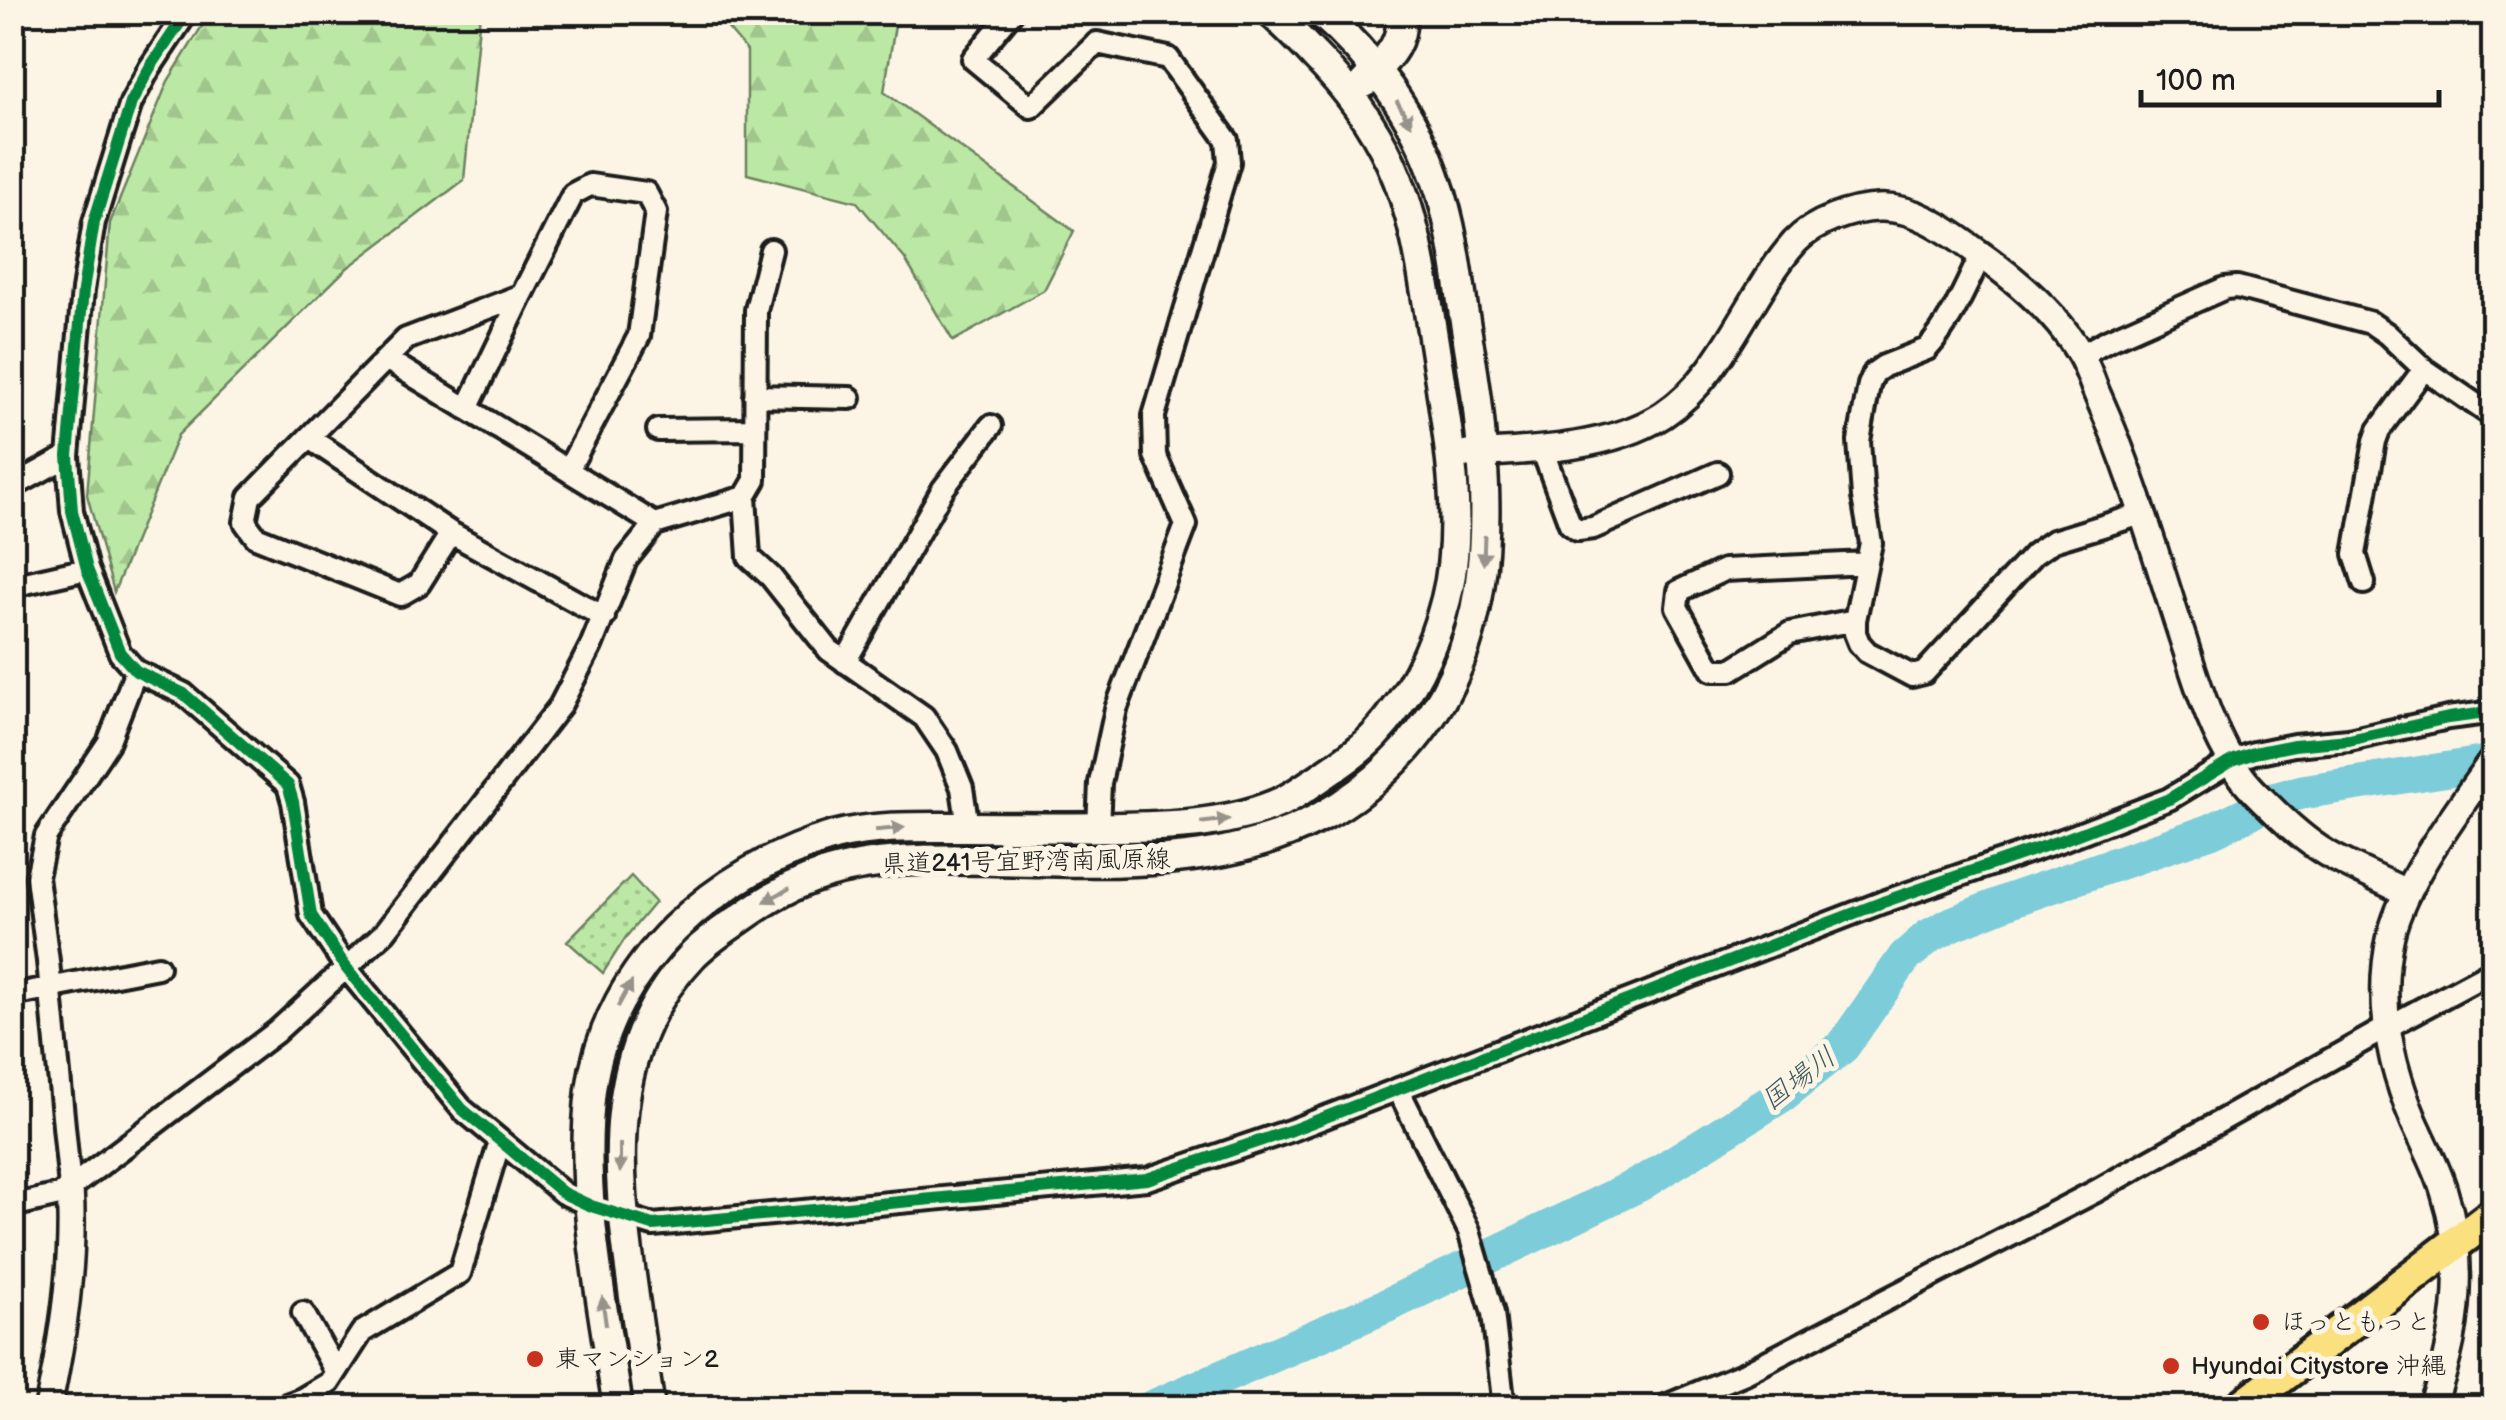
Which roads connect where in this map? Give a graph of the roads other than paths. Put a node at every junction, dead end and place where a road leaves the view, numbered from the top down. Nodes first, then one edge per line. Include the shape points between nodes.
1 (187, 12) edge
2 (1012, 12) edge
3 (1320, 12) edge
4 (1401, 12) edge
5 (1276, 17) edge
6 (1377, 69) junction
7 (1352, 96) junction
8 (19, 181) dead end
9 (12, 198) edge
10 (771, 250) dead end
11 (1982, 254) junction
12 (522, 295) junction
13 (2080, 354) junction
14 (386, 359) junction
15 (2424, 370) junction
16 (755, 396) junction
17 (850, 398) dead end
18 (468, 409) junction
19 (2494, 417) edge
20 (991, 426) dead end
21 (755, 429) junction
22 (658, 430) dead end
23 (308, 438) junction
24 (1542, 449) junction
25 (1482, 453) junction
26 (1450, 455) junction
27 (68, 456) junction
28 (568, 470) junction
29 (1718, 473) dead end
30 (12, 487) edge
31 (745, 498) junction
32 (2142, 514) junction
33 (654, 524) junction
34 (452, 533) junction
35 (1866, 563) junction
36 (87, 569) junction
37 (2364, 584) dead end
38 (12, 586) edge
39 (604, 617) junction
40 (1854, 620) junction
41 (846, 662) junction
42 (136, 671) junction
43 (2494, 712) edge
44 (2494, 758) edge
45 (2238, 771) junction
46 (968, 827) junction
47 (1098, 828) junction
48 (2407, 894) junction
49 (158, 966) dead end
50 (346, 969) junction
51 (2494, 970) edge
52 (50, 986) junction
53 (12, 995) edge
54 (2386, 1028) junction
55 (1398, 1089) junction
56 (500, 1141) junction
57 (70, 1188) junction
58 (12, 1206) edge
59 (591, 1206) junction
60 (2494, 1214) edge
61 (623, 1216) junction
62 (2454, 1245) junction
63 (303, 1312) dead end
64 (336, 1372) junction
65 (305, 1403) edge
66 (48, 1408) edge
67 (278, 1408) edge
68 (618, 1408) edge
69 (650, 1408) edge
70 (1504, 1408) edge
71 (1661, 1408) edge
72 (2240, 1408) edge
73 (2431, 1408) edge

1 - 27 street via 131,103 94,222
2 - 47 street via 972,59 1030,108 1097,43 1168,58 1228,140 1229,162 1154,416 1155,455 1186,525 1116,709
3 - 6 main road, 県道241号宜野湾南風原線
4 - 6 main road via 1395,50
5 - 7 main road, 県道241号宜野湾南風原線
6 - 7 main road
6 -> 25 main road, 県道241号宜野湾南風原線 via 1424,148 1446,212
7 - 26 main road, 県道241号宜野湾南風原線 via 1406,200
8 - 9 lane
10 - 16 street via 756,310
11 - 13 street via 2028,293
11 - 24 street via 1942,227 1892,208 1832,219 1797,240 1706,378 1685,399 1624,432
11 - 35 street via 1932,344 1884,366 1869,385 1859,441 1871,543
12 - 14 street via 406,340
12 - 18 street
12 - 28 street via 572,194 590,185 646,193 656,212 638,336
13 - 15 street via 2238,287 2371,323
13 - 32 street
14 - 18 street
14 - 23 street
15 - 19 street
15 - 37 street via 2375,441 2355,554
16 - 17 street
16 - 21 street
18 - 28 street
20 - 41 street via 944,489
21 - 22 street
21 - 31 street via 755,480
23 - 34 street
23 - 34 street via 250,497 245,522 256,537 400,594 419,584
24 - 25 street
24 - 29 street via 1578,530
25 - 26 street
25 -> 61 main road, 県道241号宜野湾南風原線 via 1483,574 1470,634 1423,730 1350,801 1292,832 1180,859 899,860 827,873 764,902 694,954 641,1034 621,1124
47 -> 26 main road, 県道241号宜野湾南風原線 via 1232,819 1285,800 1375,735 1412,685 1448,595
27 - 30 street
27 - 36 street via 72,511
28 - 33 street
31 - 33 street
31 - 41 street via 749,558
32 - 40 street via 2053,541 2034,554 1924,673 1912,676 1868,652
32 - 45 street via 2193,670
33 - 39 street via 626,560
34 - 39 street
35 - 40 street
35 - 40 street via 1724,570 1678,591 1677,608 1712,670 1731,670 1790,633
36 - 38 street
36 - 42 street via 120,653
39 - 50 street via 560,706 386,932
41 - 46 street via 924,717 962,788
42 - 50 street via 184,694 288,785 311,915
42 - 52 street via 108,743 46,836 37,877
43 - 45 street via 2254,752
44 - 48 street
45 - 48 street via 2292,829
45 - 55 street
46 - 47 main road, 県道241号宜野湾南風原線
59 -> 46 main road, 県道241号宜野湾南風原線 via 591,1087 605,1036 626,990 687,917 732,881 838,835
48 - 54 street via 2386,962
49 - 52 street
50 - 56 street via 462,1109
50 - 57 street via 276,1032
51 - 54 street
52 - 53 street
52 - 57 street
54 - 62 street via 2401,1088 2445,1192
54 - 71 street via 2096,1192 1745,1374
55 - 61 street via 1147,1179 653,1225
55 - 70 street via 1468,1231 1492,1313
56 - 59 street via 563,1193
56 - 64 street via 460,1273 362,1332
57 - 58 street
57 - 66 street via 65,1301
59 - 61 street
68 -> 59 main road, 県道241号宜野湾南風原線
60 - 62 highway
61 - 69 main road, 県道241号宜野湾南風原線
62 - 72 highway
62 - 73 street via 2454,1333
63 - 64 street
64 - 65 street
65 - 67 street

